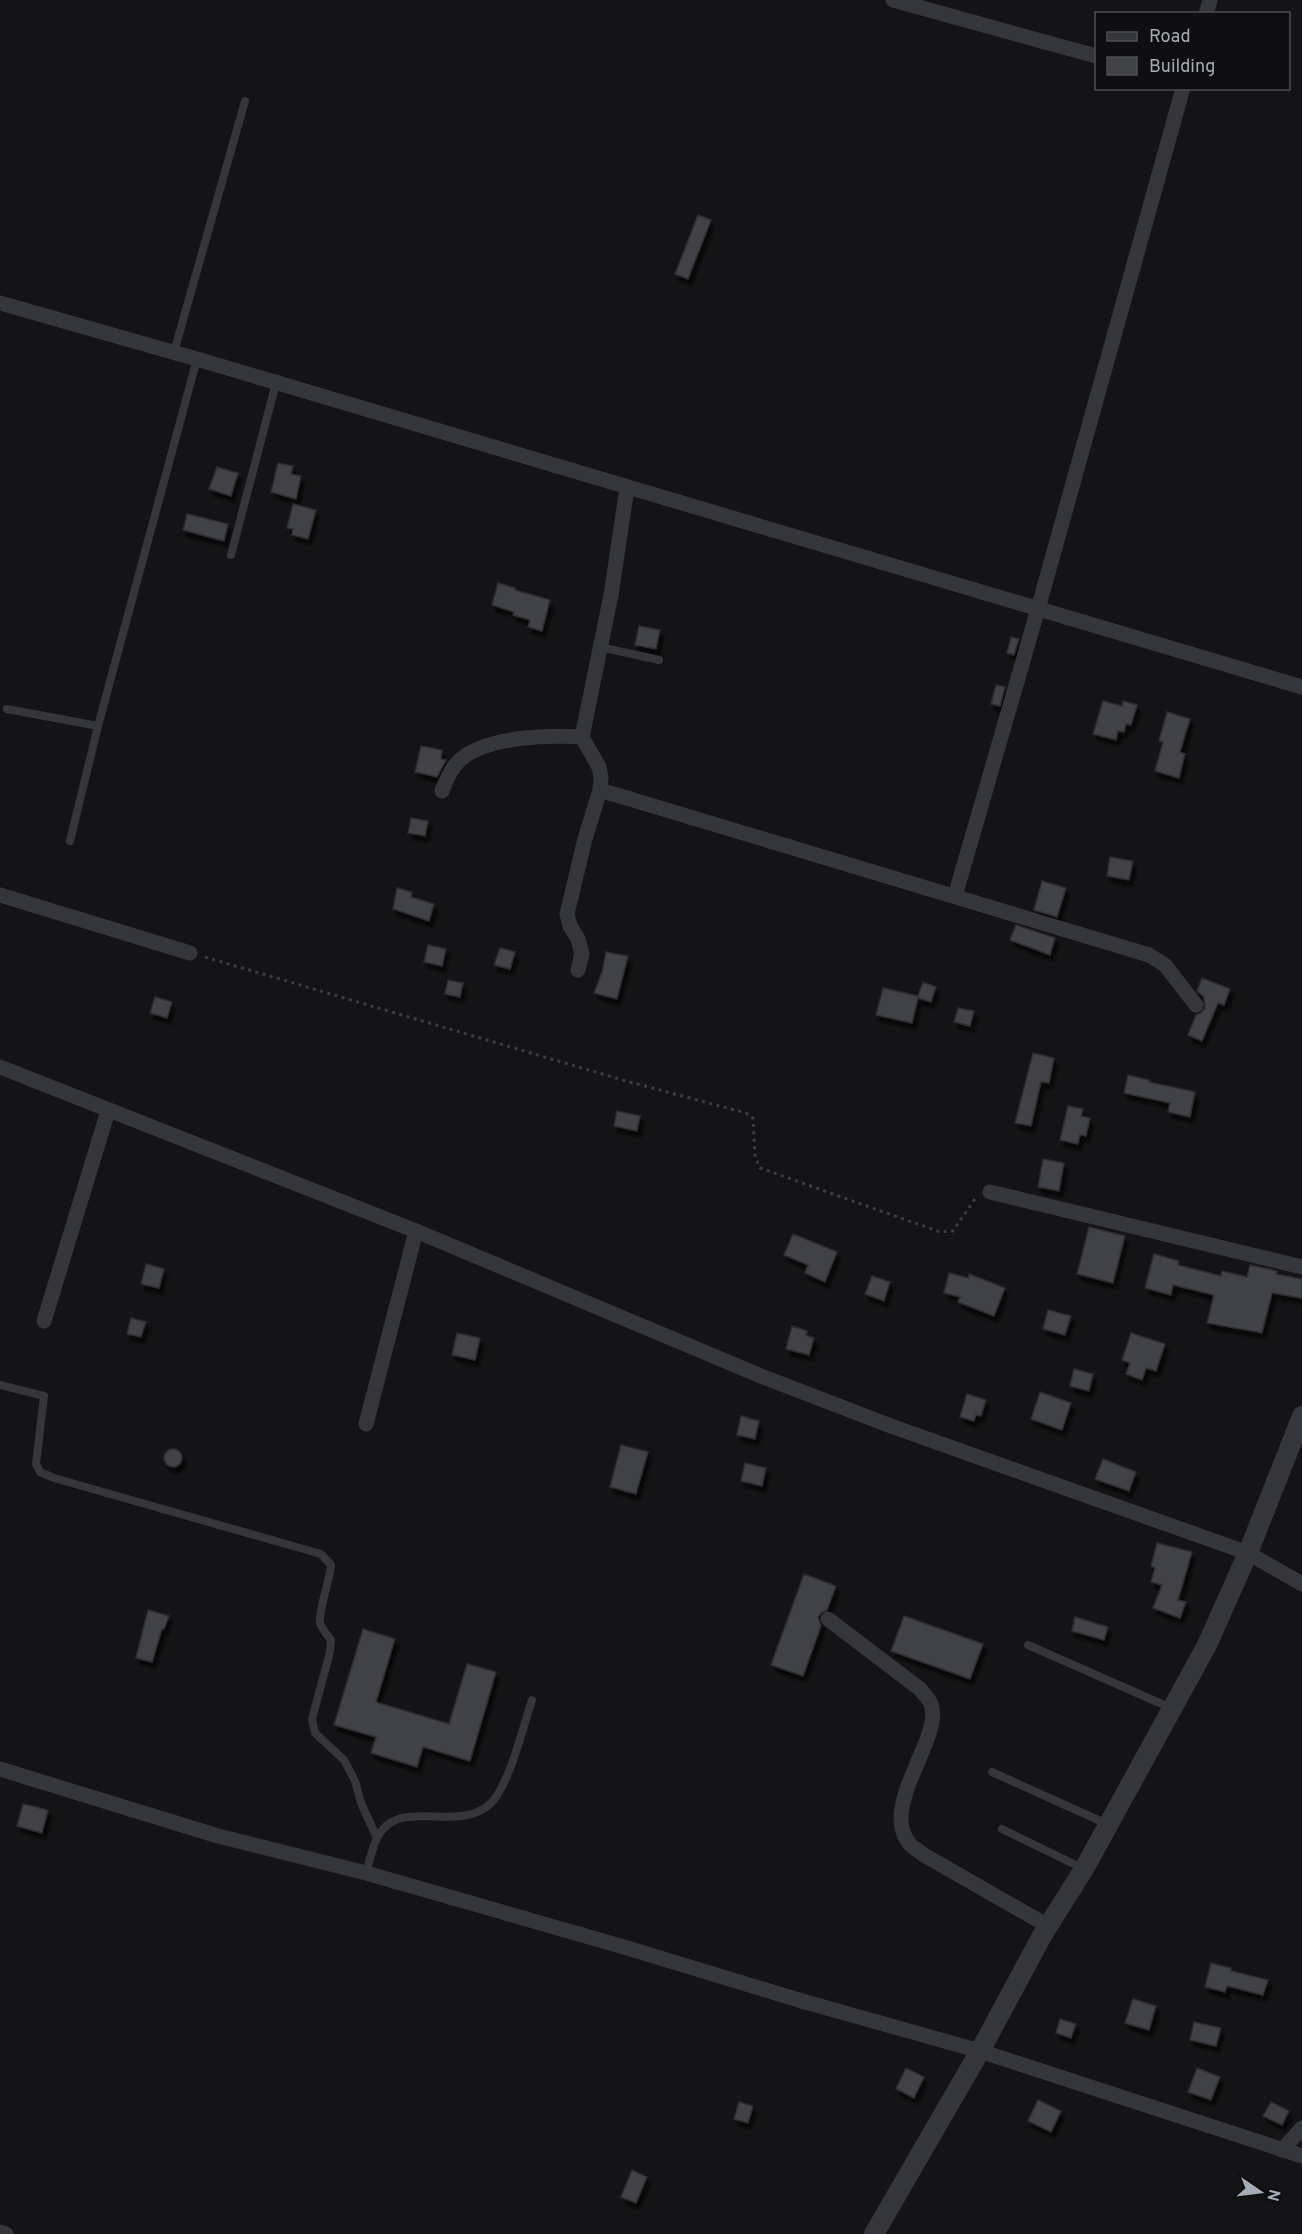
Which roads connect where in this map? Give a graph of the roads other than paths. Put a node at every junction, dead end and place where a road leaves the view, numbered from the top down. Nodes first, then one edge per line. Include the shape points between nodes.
1 (893, 0) edge
2 (1095, 56) edge
3 (1182, 90) edge
4 (245, 101) dead end
5 (0, 303) edge
6 (174, 352) junction
7 (197, 359) junction
8 (276, 383) junction
9 (627, 488) junction
10 (231, 555) dead end
11 (1038, 609) junction
12 (600, 647) junction
13 (660, 660) dead end
14 (1302, 687) edge
15 (7, 709) dead end
16 (98, 726) junction
17 (582, 737) junction
18 (600, 790) junction
19 (442, 791) dead end
20 (70, 841) dead end
21 (0, 895) edge
22 (955, 896) junction
23 (190, 953) road end
24 (578, 970) dead end
25 (1196, 1005) dead end
26 (0, 1067) edge
27 (108, 1111) junction
28 (990, 1192) road end
29 (416, 1231) junction
30 (1302, 1267) edge
31 (44, 1321) dead end
32 (0, 1385) edge
33 (1302, 1416) edge
34 (366, 1424) dead end
35 (1248, 1553) junction
36 (1302, 1584) edge
37 (828, 1619) dead end
38 (1028, 1645) dead end
39 (532, 1700) dead end
40 (1173, 1709) junction
41 (0, 1769) edge
42 (992, 1772) dead end
43 (1108, 1825) junction
44 (1002, 1829) dead end
45 (377, 1838) junction
46 (1084, 1869) junction
47 (366, 1873) junction
48 (1048, 1926) junction
49 (980, 2051) junction
50 (1302, 2128) edge
51 (1282, 2150) junction
52 (1302, 2156) edge
53 (0, 2232) edge
54 (6, 2234) edge
55 (874, 2234) edge

1 - 2 street
3 - 11 street
4 - 6 lane
5 - 6 street
6 - 7 street
7 - 8 street
7 - 16 lane
8 - 9 street
8 - 10 lane
9 - 11 street
9 - 12 street
11 - 14 street
11 - 22 street
12 - 13 lane
12 - 17 street
15 - 16 lane
16 - 20 lane
17 - 18 street via 599,767
17 - 19 street via 526,737 479,748 461,759 448,775
18 - 22 street
18 - 24 street via 567,914 582,954
21 - 23 street
22 - 25 street via 1149,955 1165,965
26 - 27 street
27 - 29 street
27 - 31 street
28 - 30 street
29 - 34 street
29 - 35 street via 760,1376
32 - 45 lane via 45,1396 36,1464 40,1472 321,1554 331,1565 320,1618 331,1640 330,1652 312,1719 315,1733 344,1760
33 - 35 street
35 - 36 street
35 - 40 street
37 - 48 street via 920,1689 931,1703 933,1717 903,1801 902,1824 909,1844
38 - 40 lane
39 - 45 lane via 504,1783 492,1802 461,1818 401,1818 387,1825
40 - 43 street
41 - 47 street via 218,1836
42 - 43 lane
43 - 46 street
44 - 46 lane
45 - 47 lane
46 - 48 street
47 - 49 street
48 - 49 street
49 - 51 street
49 - 55 street
50 - 51 street
51 - 52 street
53 - 54 street

